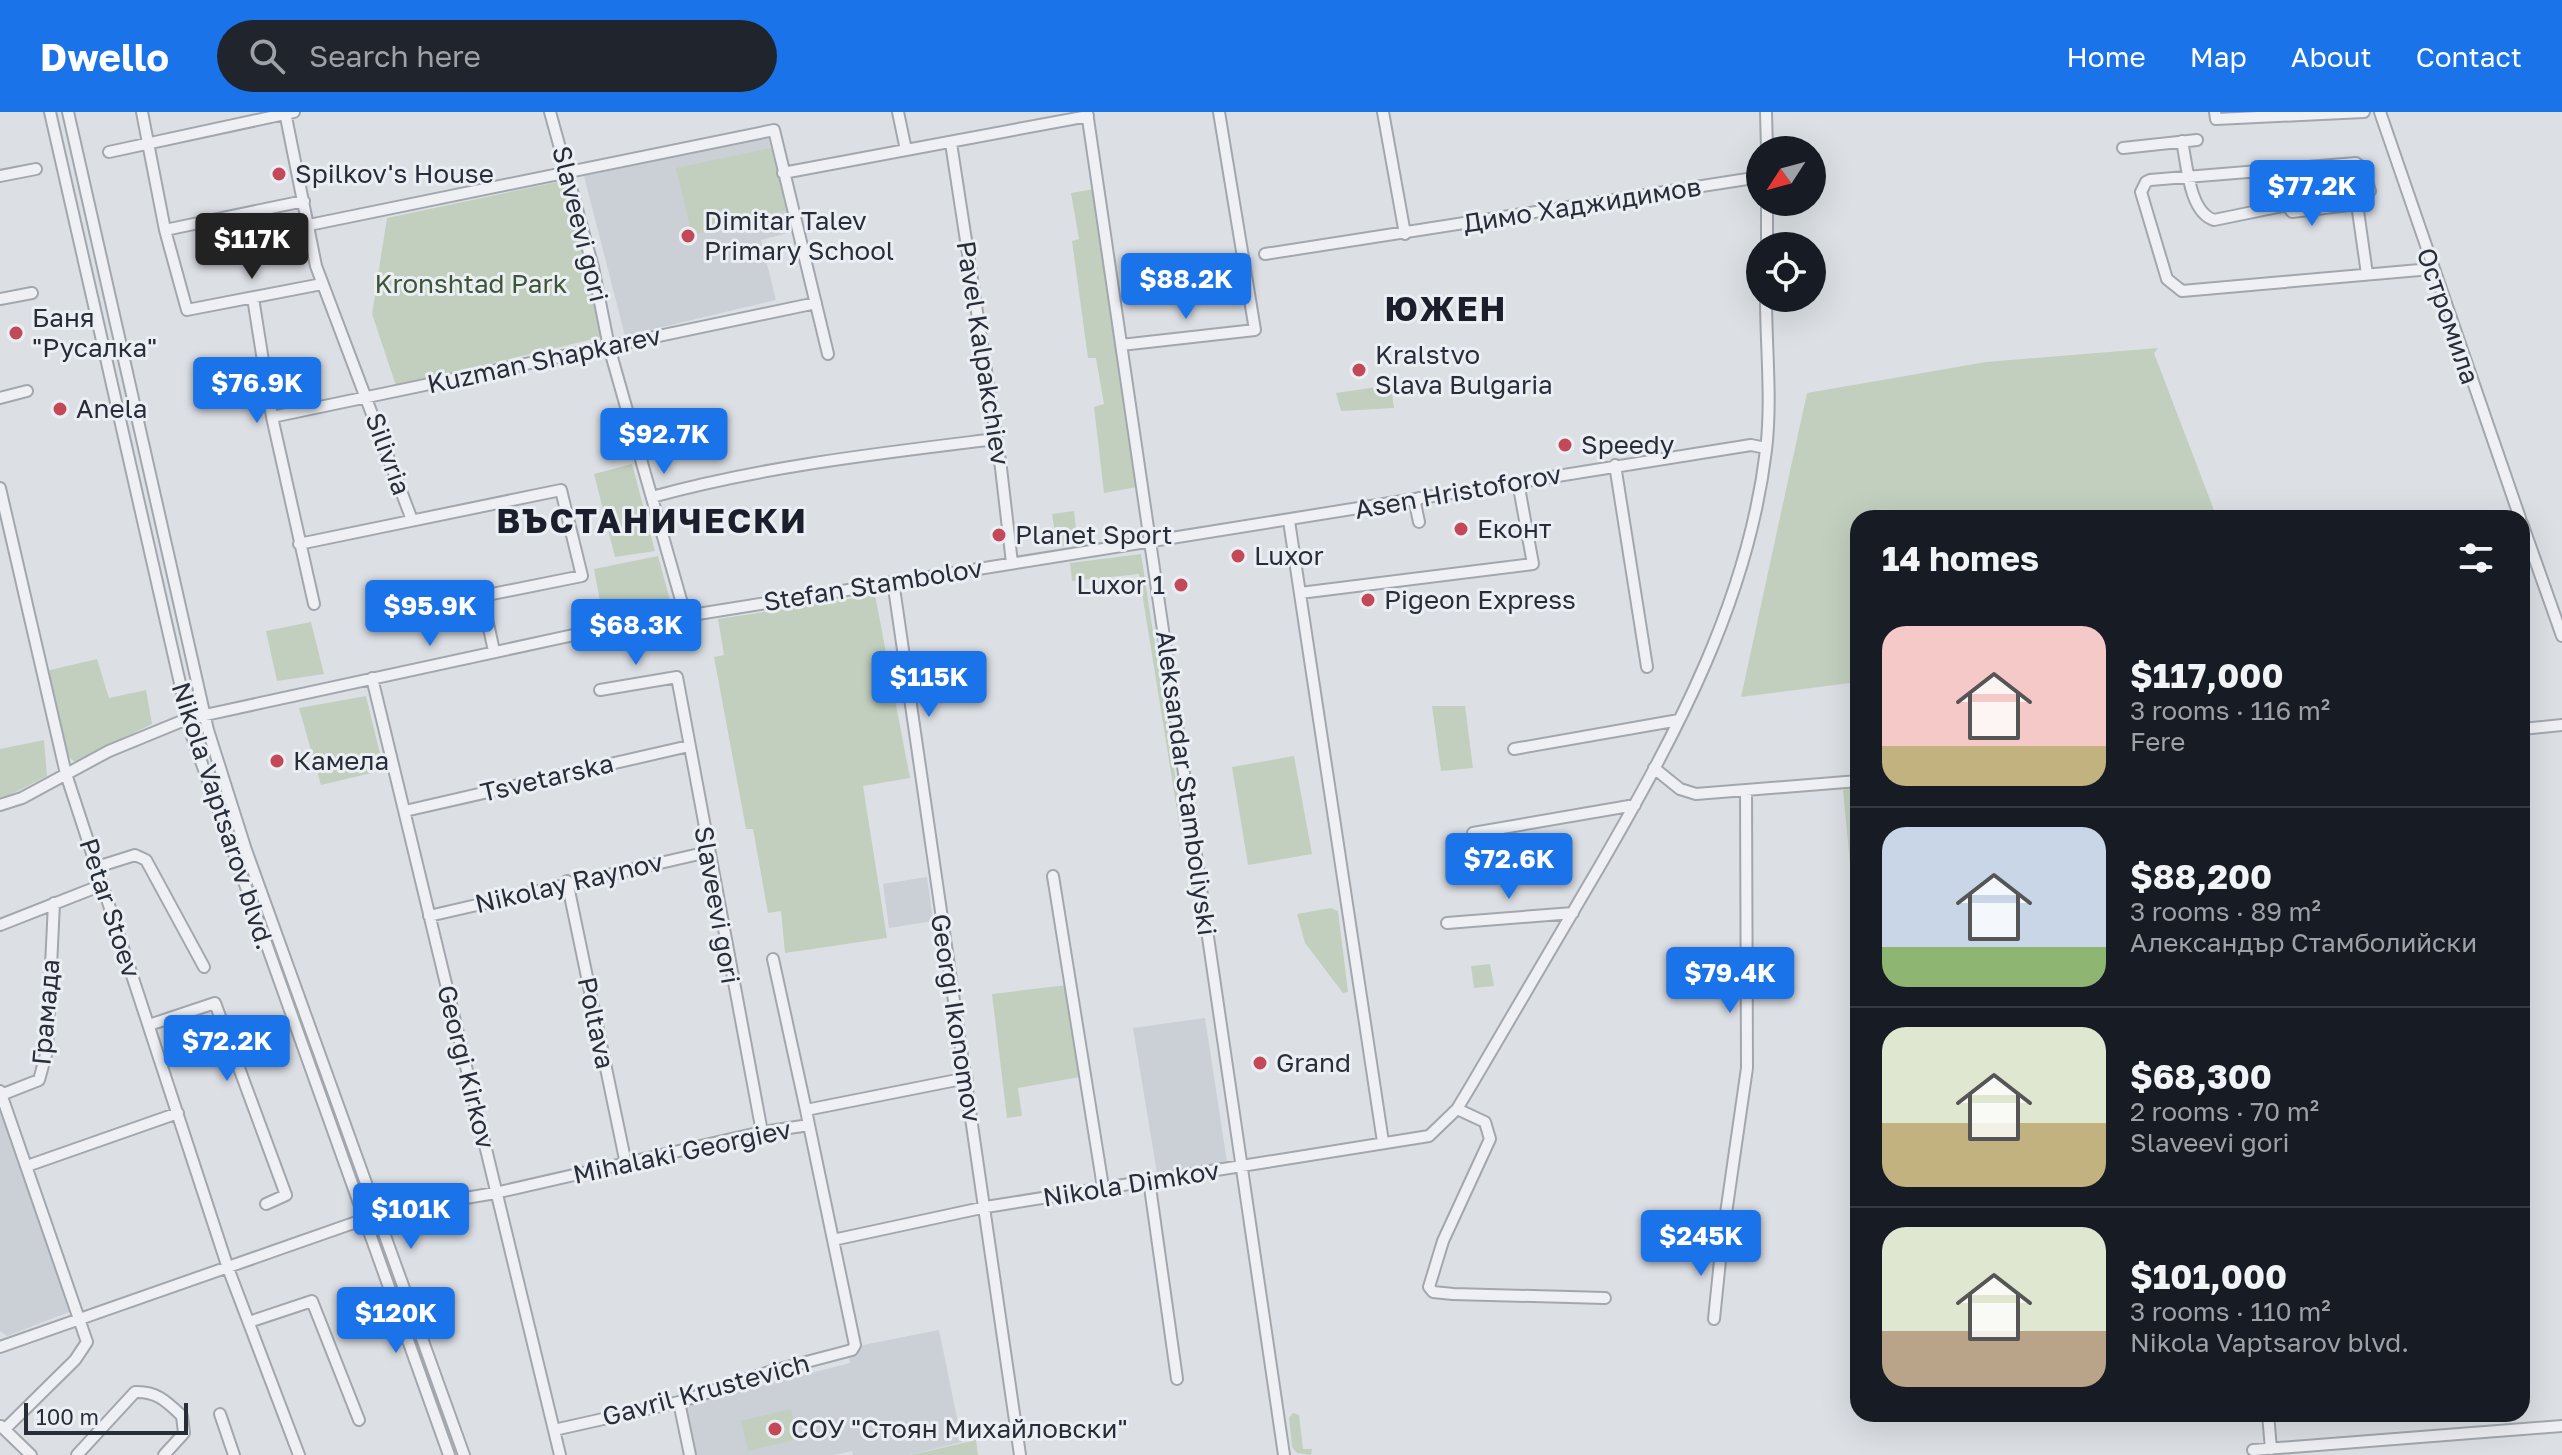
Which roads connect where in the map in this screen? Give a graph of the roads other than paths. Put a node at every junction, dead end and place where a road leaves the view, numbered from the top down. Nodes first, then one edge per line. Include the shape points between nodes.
1 (50, 112) edge
2 (68, 112) edge
3 (142, 112) edge
4 (550, 112) edge
5 (898, 112) edge
6 (1219, 112) edge
7 (1383, 112) edge
8 (1766, 112) edge
9 (2215, 112) edge
10 (2364, 112) edge
11 (2380, 112) edge
12 (288, 113) edge
13 (1087, 114) edge
14 (1767, 136) edge
15 (2197, 140) dead end
16 (2182, 141) junction
17 (951, 143) junction
18 (148, 146) junction
19 (2123, 148) dead end
20 (906, 150) junction
21 (109, 152) dead end
22 (36, 169) dead end
23 (2283, 170) junction
24 (783, 173) junction
25 (569, 174) junction
26 (0, 176) edge
27 (2189, 178) junction
28 (1746, 179) edge
29 (304, 201) junction
30 (2357, 204) junction
31 (2287, 205) junction
32 (309, 225) junction
33 (165, 230) junction
34 (1405, 234) junction
35 (1265, 254) dead end
36 (2431, 269) junction
37 (2367, 274) junction
38 (322, 284) junction
39 (32, 293) dead end
40 (253, 298) junction
41 (0, 299) edge
42 (816, 303) junction
43 (1766, 312) edge
44 (1121, 345) junction
45 (609, 347) junction
46 (828, 354) dead end
47 (27, 391) dead end
48 (0, 398) edge
49 (368, 398) junction
50 (272, 417) junction
51 (996, 439) junction
52 (1766, 448) junction
53 (1615, 465) junction
54 (1518, 482) junction
55 (0, 488) edge
56 (652, 497) junction
57 (1419, 498) junction
58 (2517, 510) edge
59 (412, 520) junction
60 (4, 521) edge
61 (1289, 521) junction
62 (1419, 522) dead end
63 (1151, 542) junction
64 (299, 544) junction
65 (2530, 546) edge
66 (1012, 563) junction
67 (893, 581) junction
68 (1300, 593) junction
69 (314, 604) dead end
70 (685, 614) junction
71 (2562, 636) edge
72 (494, 651) junction
73 (1647, 667) dead end
74 (372, 678) junction
75 (600, 690) dead end
76 (203, 714) junction
77 (187, 719) junction
78 (1679, 720) junction
79 (2562, 725) edge
80 (2530, 728) edge
81 (689, 746) junction
82 (1514, 749) dead end
83 (1654, 768) junction
84 (66, 774) junction
85 (1850, 782) edge
86 (1746, 790) junction
87 (0, 805) edge
88 (1635, 805) junction
89 (405, 811) junction
90 (1473, 833) dead end
91 (708, 852) junction
92 (97, 867) junction
93 (1053, 876) dead end
94 (567, 881) junction
95 (102, 885) junction
96 (54, 903) junction
97 (1573, 913) junction
98 (429, 916) junction
99 (1447, 923) dead end
100 (0, 925) edge
101 (773, 959) dead end
102 (204, 967) dead end
103 (149, 1025) junction
104 (967, 1078) junction
105 (1, 1093) edge
106 (1457, 1109) junction
107 (806, 1110) junction
108 (178, 1113) junction
109 (809, 1125) junction
110 (762, 1132) junction
111 (1383, 1142) junction
112 (626, 1164) junction
113 (27, 1166) junction
114 (1240, 1167) junction
115 (1149, 1180) junction
116 (1103, 1187) junction
117 (495, 1193) junction
118 (266, 1204) dead end
119 (986, 1207) junction
120 (378, 1213) junction
121 (365, 1219) junction
122 (833, 1240) junction
123 (228, 1268) junction
124 (1605, 1298) dead end
125 (81, 1319) junction
126 (1714, 1319) dead end
127 (249, 1322) junction
128 (0, 1347) edge
129 (1177, 1379) dead end
130 (679, 1402) junction
131 (220, 1414) dead end
132 (359, 1420) dead end
133 (2269, 1422) edge
134 (2562, 1426) edge
135 (2, 1427) edge
136 (554, 1430) junction
137 (2271, 1449) junction
138 (2253, 1450) dead end
139 (26, 1453) edge
140 (77, 1455) edge
141 (164, 1455) edge
142 (234, 1455) edge
143 (299, 1455) edge
144 (449, 1455) edge
145 (464, 1455) edge
146 (560, 1455) edge
147 (690, 1455) edge
148 (1020, 1455) edge
149 (1284, 1455) edge

1 - 77 street, Nikola Vaptsarov blvd.
2 - 76 street, Nikola Vaptsarov blvd.
3 - 18 street
4 - 25 street, Slaveevi gori
5 - 20 street
6 - 44 street via 1255,330
7 - 34 street
8 - 14 street
9 - 10 street via 2216,119
11 - 36 street, Остромила
12 - 18 street
12 - 29 street, Silivria
13 - 17 street
13 - 44 street, Aleksandar Stamboliyski
15 - 16 street
16 - 19 street
16 - 27 street
17 - 20 street
17 - 51 street, Pavel Kalpakchiev
18 - 21 street
18 - 33 street
20 - 24 street
22 - 26 street
23 - 27 street
23 - 30 street via 2356,163 2370,191
23 - 31 street
24 - 25 street via 774,130
24 - 42 street
25 - 32 street
25 - 45 street, Slaveevi gori
27 - 31 street via 2200,212 2214,220
27 - 37 street via 2150,180 2141,192 2167,279 2182,291
28 - 34 street, Димо Хаджидимов
29 - 32 street, Silivria
29 - 33 street
30 - 31 street via 2298,213
30 - 37 street
32 - 38 street, Silivria
33 - 40 street via 187,310
34 - 35 street, Димо Хаджидимов
36 - 37 street
36 - 58 street, Остромила
38 - 40 street
38 - 49 street, Silivria
39 - 41 street
40 - 50 street
42 - 45 street, Kuzman Shapkarev
42 - 46 street
43 - 52 street
44 - 63 street, Aleksandar Stamboliyski
45 - 49 street, Kuzman Shapkarev
45 - 56 street, Slaveevi gori
47 - 48 street
49 - 50 street, Kuzman Shapkarev
49 - 59 street, Silivria
50 - 64 street
51 - 56 street via 862,456
51 - 66 street, Pavel Kalpakchiev
52 - 53 street, Asen Hristoforov via 1751,445
52 - 78 street via 1751,532 1726,617
53 - 54 street, Asen Hristoforov
53 - 73 street
54 - 57 street, Asen Hristoforov
54 - 68 street via 1533,564
55 - 60 street, Petar Stoev
56 - 70 street, Slaveevi gori
57 - 61 street, Asen Hristoforov
57 - 62 street
59 - 64 street
59 - 72 street via 561,490 582,576 482,596
60 - 84 street, Petar Stoev
61 - 63 street, Asen Hristoforov
61 - 68 street
63 - 66 street, Stefan Stambolov
63 - 114 street, Aleksandar Stamboliyski
64 - 69 street
65 - 71 street, Остромила
66 - 67 street, Stefan Stambolov
67 - 70 street, Stefan Stambolov
67 - 104 street, Georgi Ikonomov
68 - 111 street
70 - 72 street, Stefan Stambolov
72 - 74 street, Stefan Stambolov
74 - 76 street, Stefan Stambolov
74 - 89 street, Georgi Kirkov
75 - 81 street, Slaveevi gori via 677,677
76 - 77 street, Stefan Stambolov
76 - 120 street, Nikola Vaptsarov blvd. via 238,828
77 - 84 street, Stefan Stambolov
77 - 121 street, Nikola Vaptsarov blvd.
78 - 82 street
78 - 83 street
79 - 80 street
81 - 89 street, Tsvetarska
81 - 91 street, Slaveevi gori
83 - 86 street via 1680,789 1696,794
83 - 88 street
84 - 87 street, Stefan Stambolov
84 - 92 street, Petar Stoev
85 - 86 street
86 - 126 street via 1747,1068
88 - 90 street
88 - 97 street
89 - 98 street, Georgi Kirkov
91 - 94 street, Nikolay Raynov
91 - 110 street, Slaveevi gori
92 - 95 street, Petar Stoev
92 - 102 street via 135,855 146,860
93 - 116 street
94 - 98 street, Nikolay Raynov
94 - 112 street, Poltava
95 - 96 street
95 - 103 street, Petar Stoev
96 - 100 street
96 - 105 street, Грамада via 47,1051 39,1080
97 - 99 street
97 - 106 street
98 - 117 street, Georgi Kirkov
101 - 107 street
103 - 108 street, Petar Stoev
103 - 118 street via 215,1003 286,1195
104 - 107 street, Mihalaki Georgiev
104 - 119 street, Georgi Ikonomov
105 - 113 street
106 - 111 street, Nikola Dimkov via 1429,1136
106 - 124 street via 1485,1122 1490,1139 1443,1241 1429,1287 1453,1294
107 - 109 street, Mihalaki Georgiev
108 - 113 street
108 - 123 street, Petar Stoev
109 - 110 street, Mihalaki Georgiev
109 - 122 street
110 - 112 street, Mihalaki Georgiev
111 - 114 street, Nikola Dimkov
112 - 117 street, Mihalaki Georgiev
113 - 125 street
114 - 115 street, Nikola Dimkov
114 - 149 street, Aleksandar Stamboliyski
115 - 116 street, Nikola Dimkov
115 - 129 street
116 - 119 street, Nikola Dimkov
117 - 120 street, Mihalaki Georgiev
117 - 136 street, Georgi Kirkov
119 - 122 street, Nikola Dimkov
119 - 148 street, Georgi Ikonomov
120 - 145 street, Nikola Vaptsarov blvd.
121 - 123 street
121 - 144 street, Nikola Vaptsarov blvd.
122 - 130 street, Gavril Krustevich via 855,1345 847,1352
123 - 125 street
123 - 127 street, Petar Stoev
125 - 128 street
125 - 135 street via 87,1342 75,1360
127 - 132 street via 312,1301
127 - 143 street, Petar Stoev
130 - 136 street, Gavril Krustevich
130 - 147 street
131 - 142 street
133 - 137 street
134 - 137 street
135 - 139 street
136 - 146 street, Georgi Kirkov
137 - 138 street
140 - 141 street via 135,1392 148,1392 182,1416 184,1433

